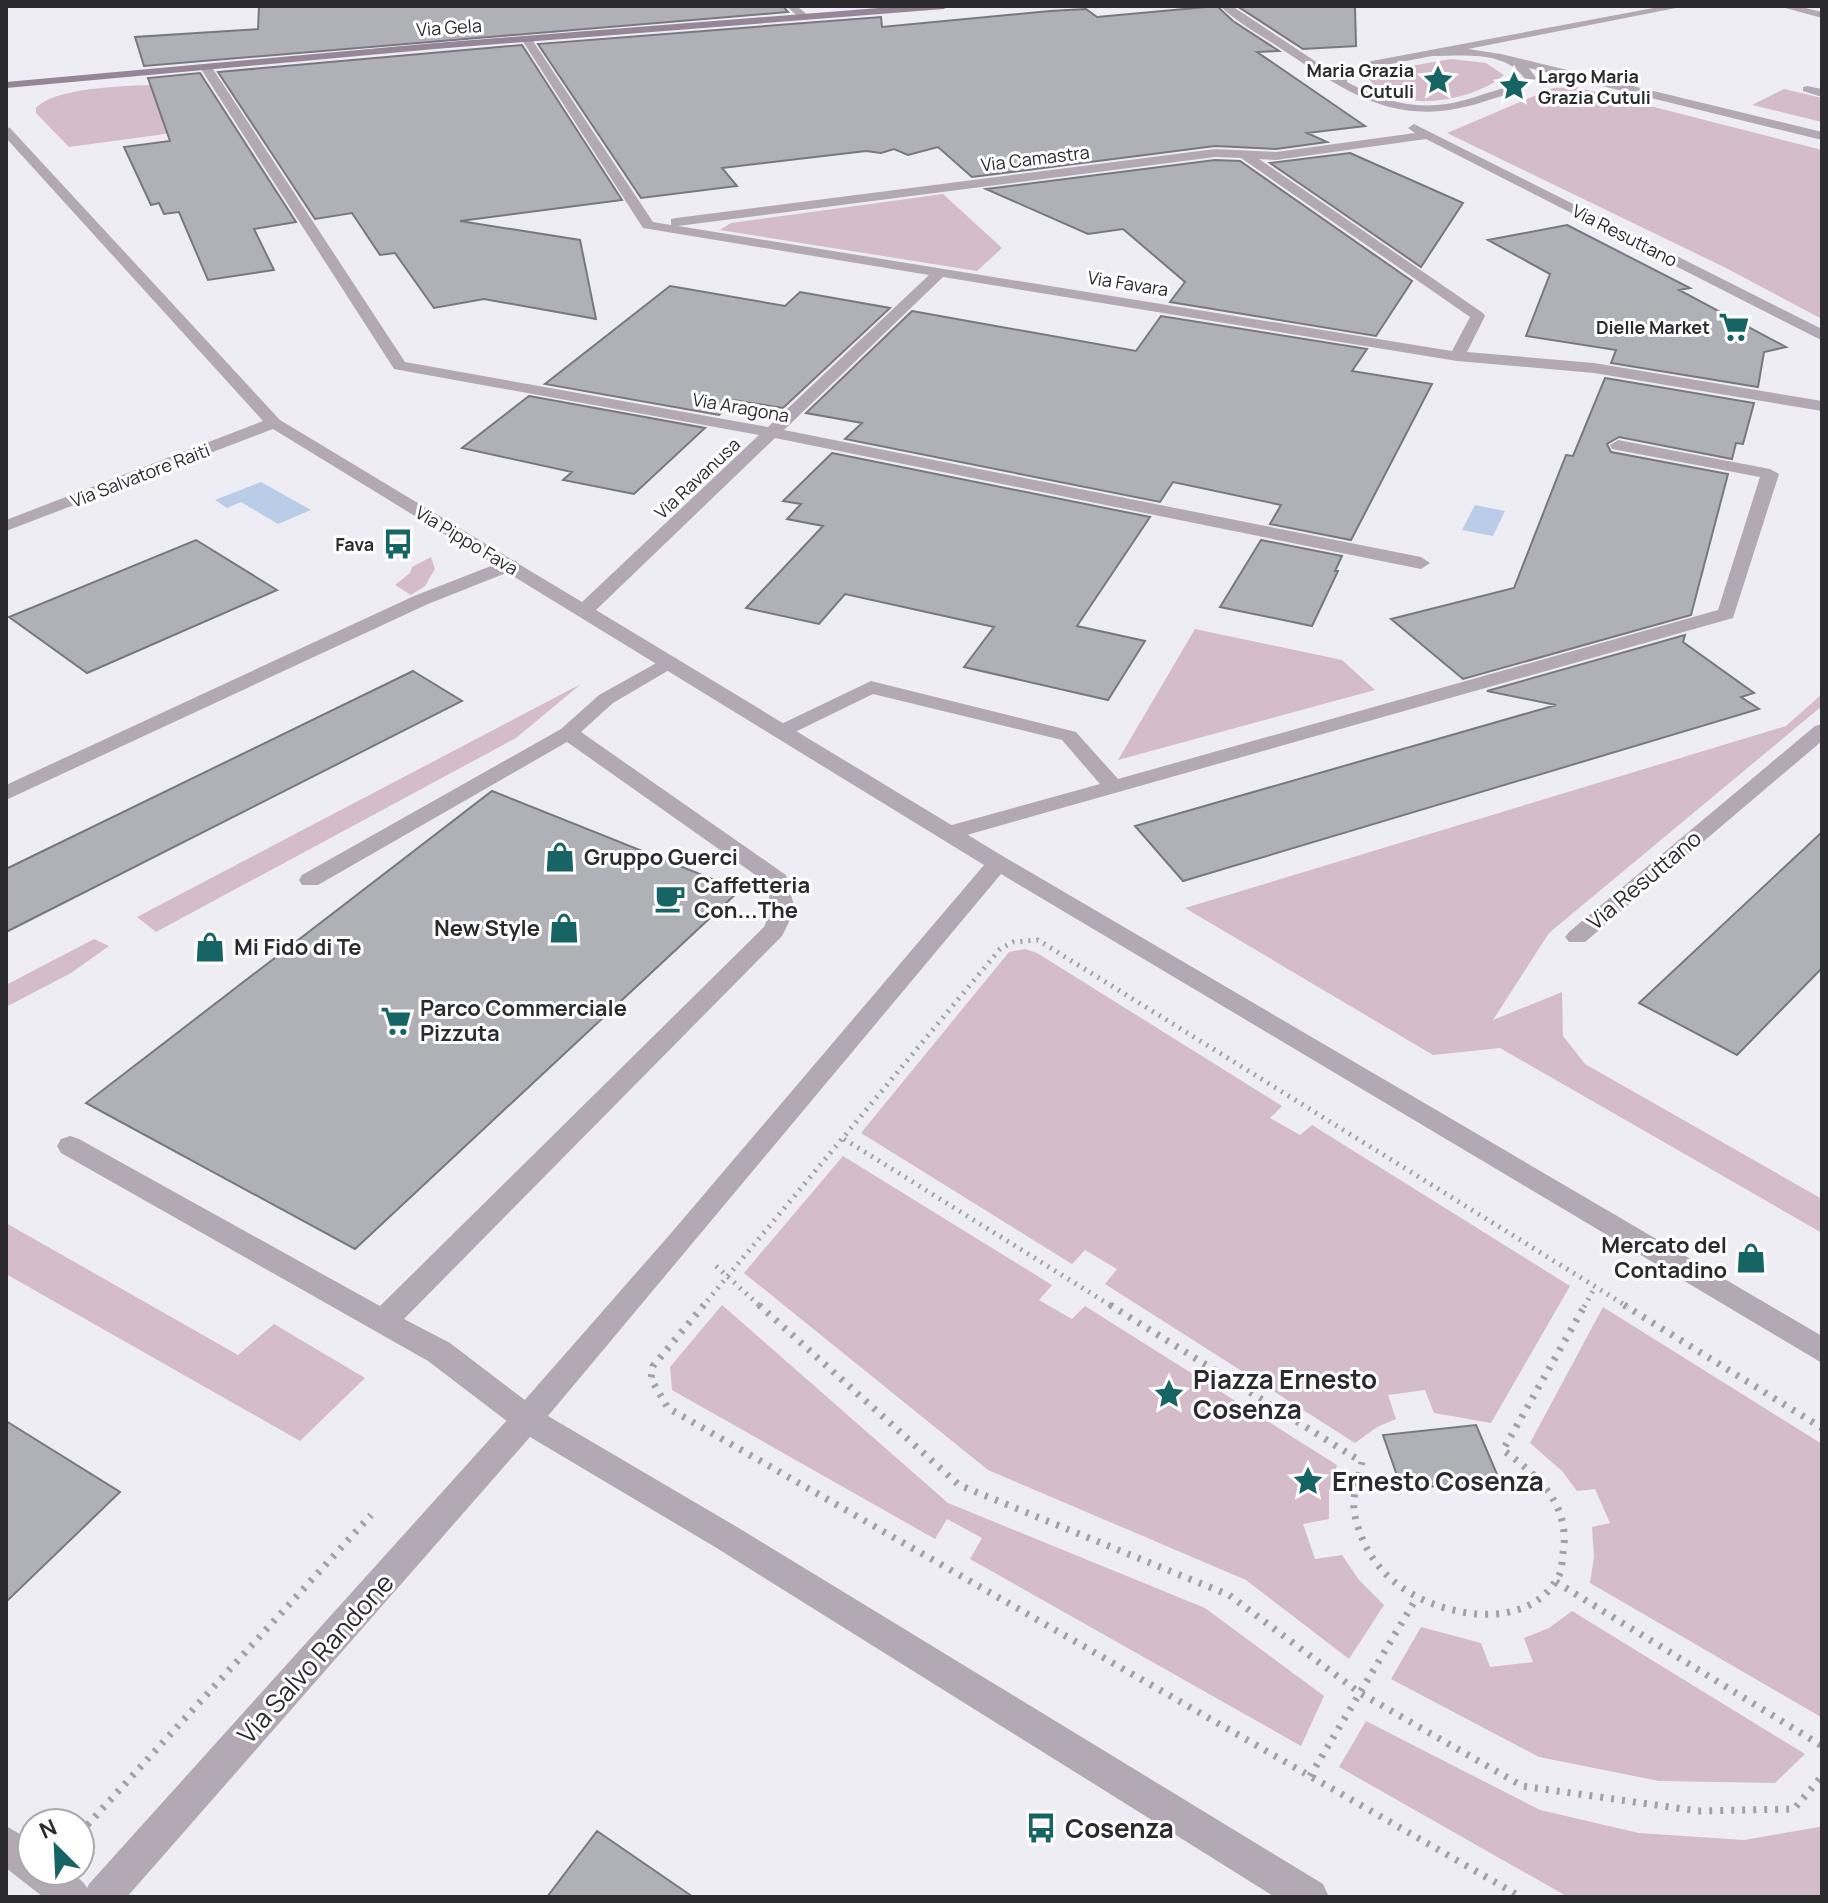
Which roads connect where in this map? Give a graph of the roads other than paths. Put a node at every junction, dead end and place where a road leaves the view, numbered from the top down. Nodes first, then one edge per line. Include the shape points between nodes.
1 (791, 6) edge
2 (944, 6) edge
3 (1225, 6) edge
4 (1681, 6) edge
5 (1783, 6) edge
6 (1822, 15) edge
7 (806, 18) junction
8 (527, 40) junction
9 (1433, 53) junction
10 (1298, 55) junction
11 (1510, 60) junction
12 (1372, 64) junction
13 (207, 69) junction
14 (1599, 81) junction
15 (1341, 83) junction
16 (1526, 83) junction
17 (6, 85) edge
18 (1807, 89) dead end
19 (1822, 93) edge
20 (1372, 102) junction
21 (1464, 107) junction
22 (6, 131) edge
23 (1428, 135) junction
24 (1822, 136) edge
25 (1245, 155) junction
26 (648, 225) junction
27 (939, 273) junction
28 (1822, 335) edge
29 (1457, 356) junction
30 (1822, 406) edge
31 (274, 423) junction
32 (774, 433) junction
33 (1618, 445) dead end
34 (6, 526) edge
35 (1421, 563) dead end
36 (509, 565) junction
37 (584, 611) junction
38 (669, 662) junction
39 (1822, 730) edge
40 (782, 731) junction
41 (568, 733) junction
42 (1114, 787) junction
43 (6, 793) edge
44 (949, 833) junction
45 (998, 863) junction
46 (310, 880) dead end
47 (1577, 937) dead end
48 (70, 1146) dead end
49 (383, 1322) junction
50 (1822, 1351) edge
51 (527, 1419) junction
52 (102, 1897) edge
53 (1310, 1897) edge

1 - 7 street
2 - 7 street, Via Gela
3 - 10 street
4 - 9 street
5 - 6 street
7 - 8 street, Via Gela
8 - 13 street, Via Gela
8 - 26 street
9 - 11 street
9 - 12 street
10 - 12 street
10 - 15 street, Via Resuttano
11 - 14 street
11 - 16 street via 1528,73
12 - 15 street via 1342,75
13 - 17 street, Via Gela
13 - 32 street, Via Aragona via 400,366
14 - 16 street via 1561,78
14 - 24 street
15 - 20 street, Via Resuttano
16 - 21 street
18 - 19 street
20 - 21 street via 1421,109
20 - 23 street, Via Resuttano
21 - 23 street via 1433,124
22 - 31 street, Via Pippo Fava
23 - 25 street, Via Camastra via 1276,156
23 - 28 street, Via Resuttano
25 - 26 street, Via Camastra via 1215,153
25 - 29 street via 1478,316
26 - 27 street, Via Favara
27 - 29 street, Via Favara
27 - 32 street, Via Ravanusa
29 - 30 street, Via Favara via 1594,368
31 - 34 street, Via Salvatore Raiti
31 - 36 street, Via Pippo Fava
32 - 35 street, Via Aragona
32 - 37 street, Via Ravanusa
33 - 42 street via 1770,474 1726,614
36 - 37 street, Via Pippo Fava
36 - 43 street via 421,600
37 - 38 street, Via Pippo Fava
38 - 40 street, Via Pippo Fava
38 - 41 street via 606,699
39 - 47 street, Via Resuttano
40 - 42 street via 871,687 1069,736
40 - 44 street, Via Pippo Fava
41 - 46 street
41 - 49 street via 778,880 783,910 774,931
42 - 44 street
44 - 45 street, Via Pippo Fava
45 - 50 street, Via Pippo Fava
45 - 51 street, Via Salvo Randone
48 - 49 street
49 - 51 street via 439,1352
51 - 52 street, Via Salvo Randone
51 - 53 street

